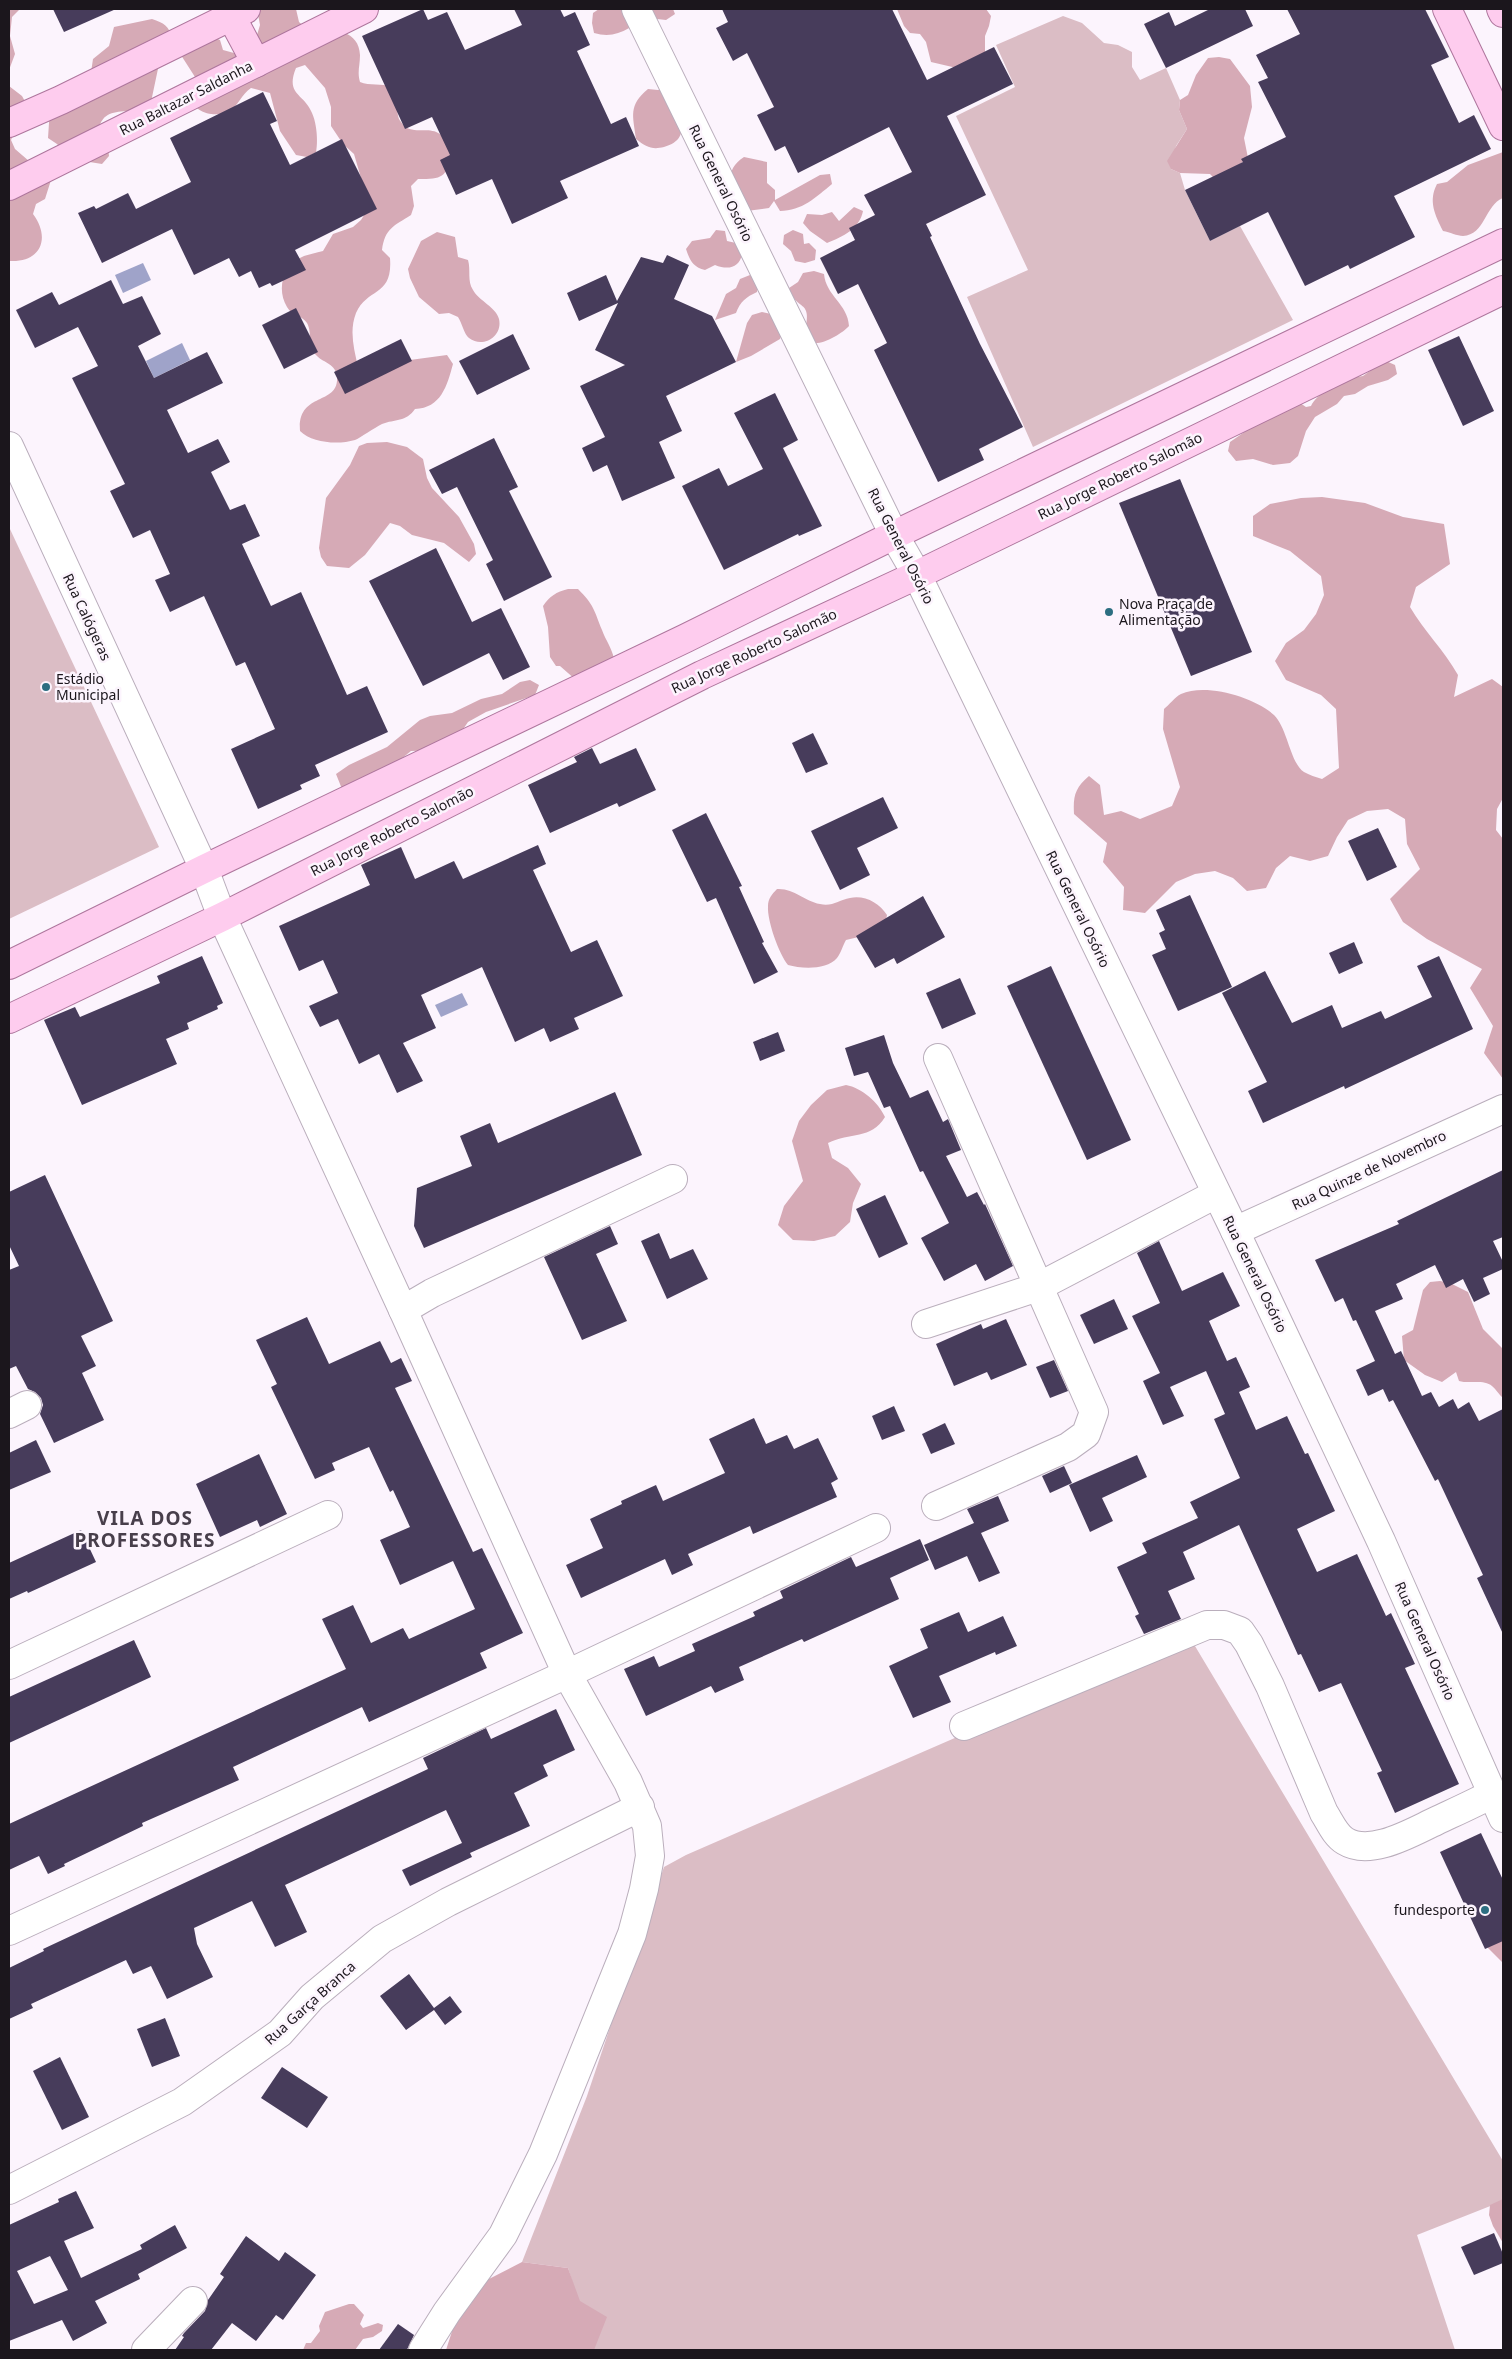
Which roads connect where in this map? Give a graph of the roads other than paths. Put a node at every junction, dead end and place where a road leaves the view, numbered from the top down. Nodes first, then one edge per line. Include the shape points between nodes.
1 (364, 9) edge
2 (636, 9) edge
3 (1447, 9) edge
4 (1501, 9) edge
5 (239, 12) edge
6 (1503, 13) edge
7 (256, 63) junction
8 (9, 123) edge
9 (1503, 126) edge
10 (9, 186) edge
11 (1503, 243) edge
12 (1503, 290) edge
13 (9, 446) edge
14 (894, 535) junction
15 (917, 575) junction
16 (686, 638) junction
17 (702, 675) junction
18 (204, 869) junction
19 (222, 917) junction
20 (9, 965) edge
21 (9, 1019) edge
22 (938, 1058) dead end
23 (1503, 1109) edge
24 (673, 1179) dead end
25 (1216, 1194) junction
26 (1235, 1231) junction
27 (1038, 1287) junction
28 (403, 1310) junction
29 (926, 1324) dead end
30 (936, 1506) dead end
31 (328, 1515) dead end
32 (876, 1528) dead end
33 (9, 1665) edge
34 (567, 1674) junction
35 (964, 1726) dead end
36 (1492, 1794) junction
37 (640, 1808) junction
38 (1503, 1818) edge
39 (9, 1931) edge
40 (9, 2190) edge
41 (193, 2301) dead end
42 (146, 2350) edge
43 (424, 2350) edge

1 - 7 main road, Rua Baltazar Saldanha
2 - 14 street, Rua General Osório
3 - 9 main road
4 - 6 main road
5 - 7 main road
5 - 8 main road
7 - 10 main road, Rua Baltazar Saldanha
11 - 14 main road
12 - 15 main road, Rua Jorge Roberto Salomão
13 - 18 street, Rua Calógeras
14 - 15 street, Rua General Osório
14 - 16 main road
15 - 17 main road, Rua Jorge Roberto Salomão
15 - 25 street, Rua General Osório
16 - 17 main road
16 - 18 main road
17 - 19 main road, Rua Jorge Roberto Salomão
18 - 19 street, Rua Calógeras
18 - 20 main road
19 - 21 main road, Rua Jorge Roberto Salomão
19 - 28 street, Rua Calógeras
22 - 27 street
23 - 26 street, Rua Quinze de Novembro
24 - 28 street via 432,1293
25 - 26 street, Rua General Osório
25 - 27 street
26 - 36 street, Rua General Osório via 1381,1541
27 - 29 street
27 - 30 street via 1094,1412 1086,1434 1068,1447
28 - 34 street, Rua Calógeras
31 - 33 street
32 - 34 street
34 - 37 street, Rua Calógeras
34 - 39 street
35 - 36 street via 1207,1625 1224,1625 1240,1631 1250,1644 1324,1813 1344,1840 1370,1846 1391,1841
36 - 38 street, Rua General Osório
37 - 40 street, Rua Garça Branca via 448,1902 382,1939 312,1998 280,2033 182,2102
37 - 43 street, Rua Calógeras via 647,1826 650,1856 632,1934 543,2154 502,2235
41 - 42 street

